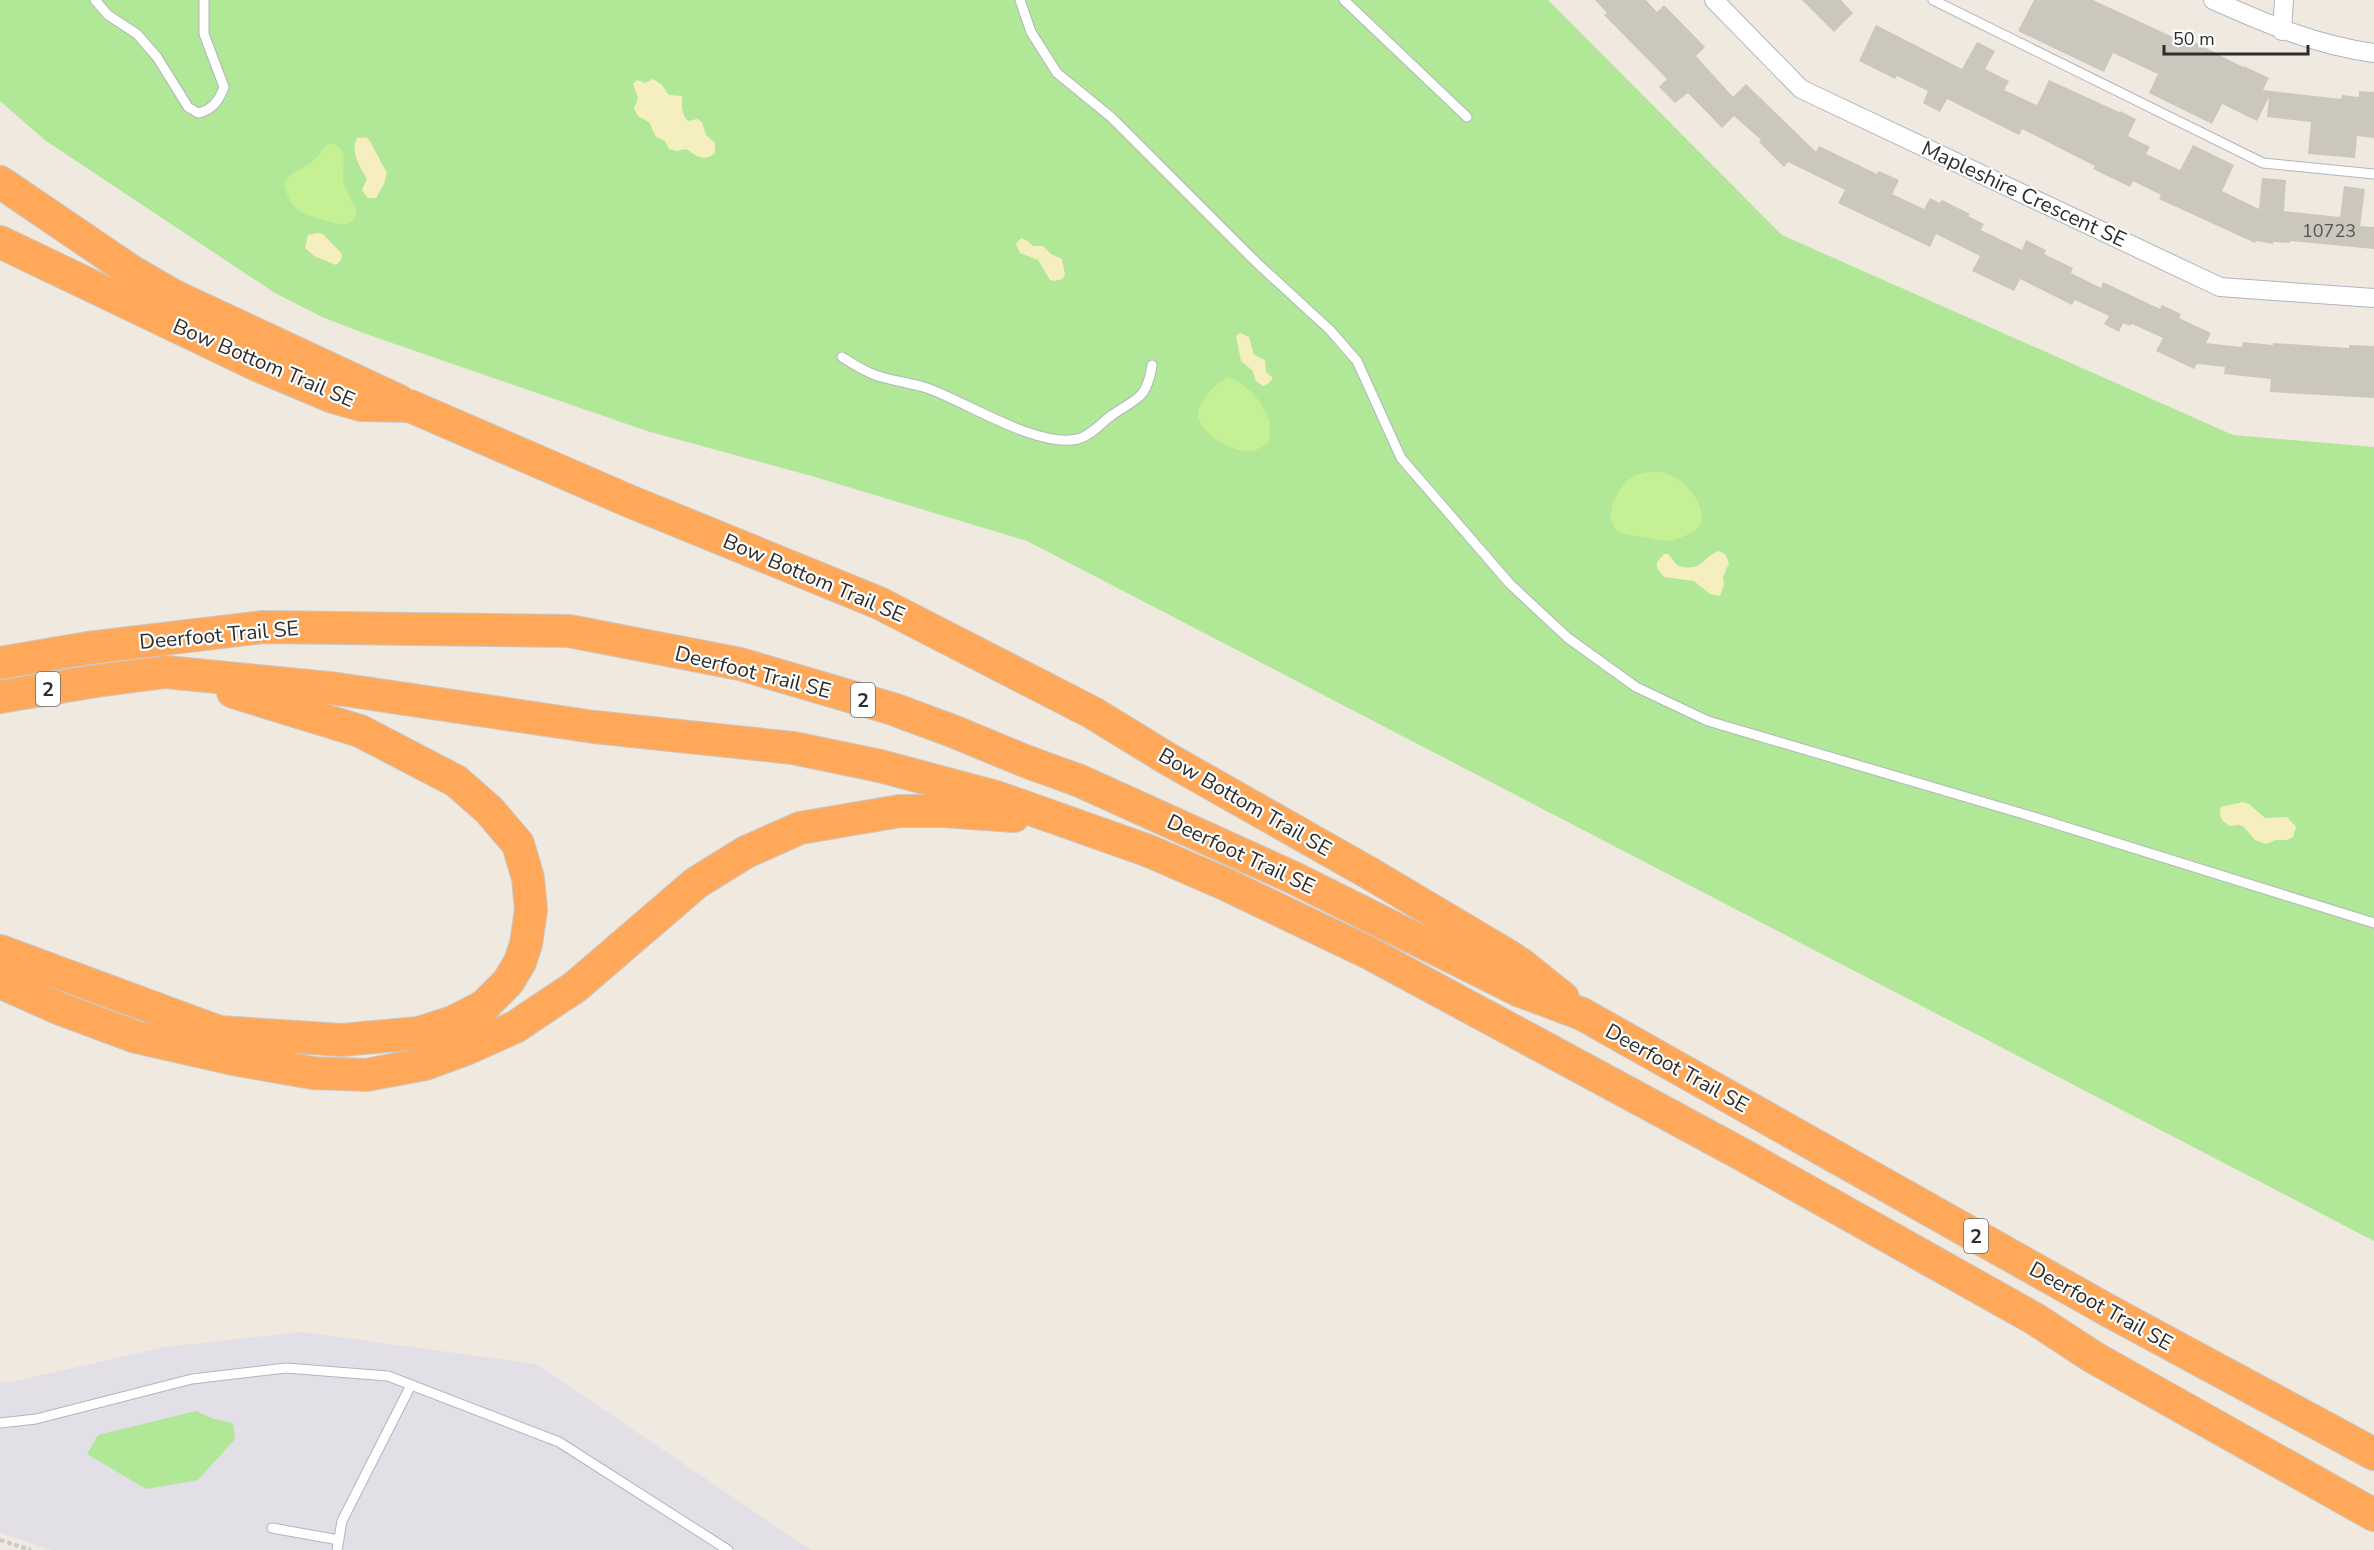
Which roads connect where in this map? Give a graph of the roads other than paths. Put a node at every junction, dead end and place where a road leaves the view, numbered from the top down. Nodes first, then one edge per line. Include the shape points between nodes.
1 (95, 0) edge
2 (204, 0) edge
3 (1020, 0) edge
4 (1344, 0) edge
5 (1714, 0) edge
6 (1933, 0) edge
7 (2213, 0) edge
8 (2284, 0) edge
9 (2282, 31) junction
10 (2374, 53) edge
11 (1467, 117) dead end
12 (2374, 174) edge
13 (0, 182) edge
14 (0, 242) edge
15 (2374, 298) edge
16 (842, 357) dead end
17 (1152, 364) dead end
18 (410, 406) junction
19 (0, 663) edge
20 (166, 672) junction
21 (0, 697) edge
22 (1062, 820) junction
23 (2374, 923) edge
24 (0, 951) edge
25 (0, 982) edge
26 (1582, 1014) junction
27 (411, 1385) junction
28 (0, 1423) edge
29 (2374, 1454) edge
30 (2374, 1515) edge
31 (272, 1528) dead end
32 (339, 1540) junction
33 (337, 1550) edge
34 (728, 1550) edge

1 - 2 lane via 157,57 188,107 198,113 208,111 224,87 204,34
3 - 23 lane via 1031,32 1057,73 1111,117 1357,361 1401,458 1510,584 1568,638 1636,687 1708,721
4 - 11 lane
5 - 15 street, Mapleshire Crescent SE via 1801,89 2220,287
6 - 12 lane via 2263,163
7 - 9 street
8 - 9 street
9 - 10 street via 2341,49
13 - 18 highway via 174,296
14 - 18 highway, Bow Bottom Trail SE via 257,365 333,397 361,405
16 - 17 lane via 876,375 929,389 1024,431 1067,440 1089,434 1137,401
18 - 26 highway, Bow Bottom Trail SE via 879,603 1094,713 1507,955
19 - 26 highway, Deerfoot Trail SE / 2 via 263,627 569,631 740,664 893,709 1080,781 1294,878 1518,990
20 - 21 highway, Deerfoot Trail SE / 2
20 - 22 highway, Deerfoot Trail SE / 2 via 338,689 594,727 793,748 934,780
20 - 24 highway via 360,730 456,781 489,810 518,844 528,878 531,910 520,962 508,982 484,1006 453,1022 419,1033 342,1040 219,1032
22 - 25 highway via 900,811 800,828 746,852 696,883 575,987 515,1027 425,1064 366,1075 313,1073 136,1037
22 - 30 highway, Deerfoot Trail SE / 2 via 1149,851 1371,954 1753,1161
26 - 29 highway, Deerfoot Trail SE / 2 via 2109,1311
27 - 28 lane via 388,1376 286,1368 192,1379 36,1419
27 - 32 lane via 342,1521
27 - 34 lane via 559,1442
31 - 32 lane
32 - 33 lane

